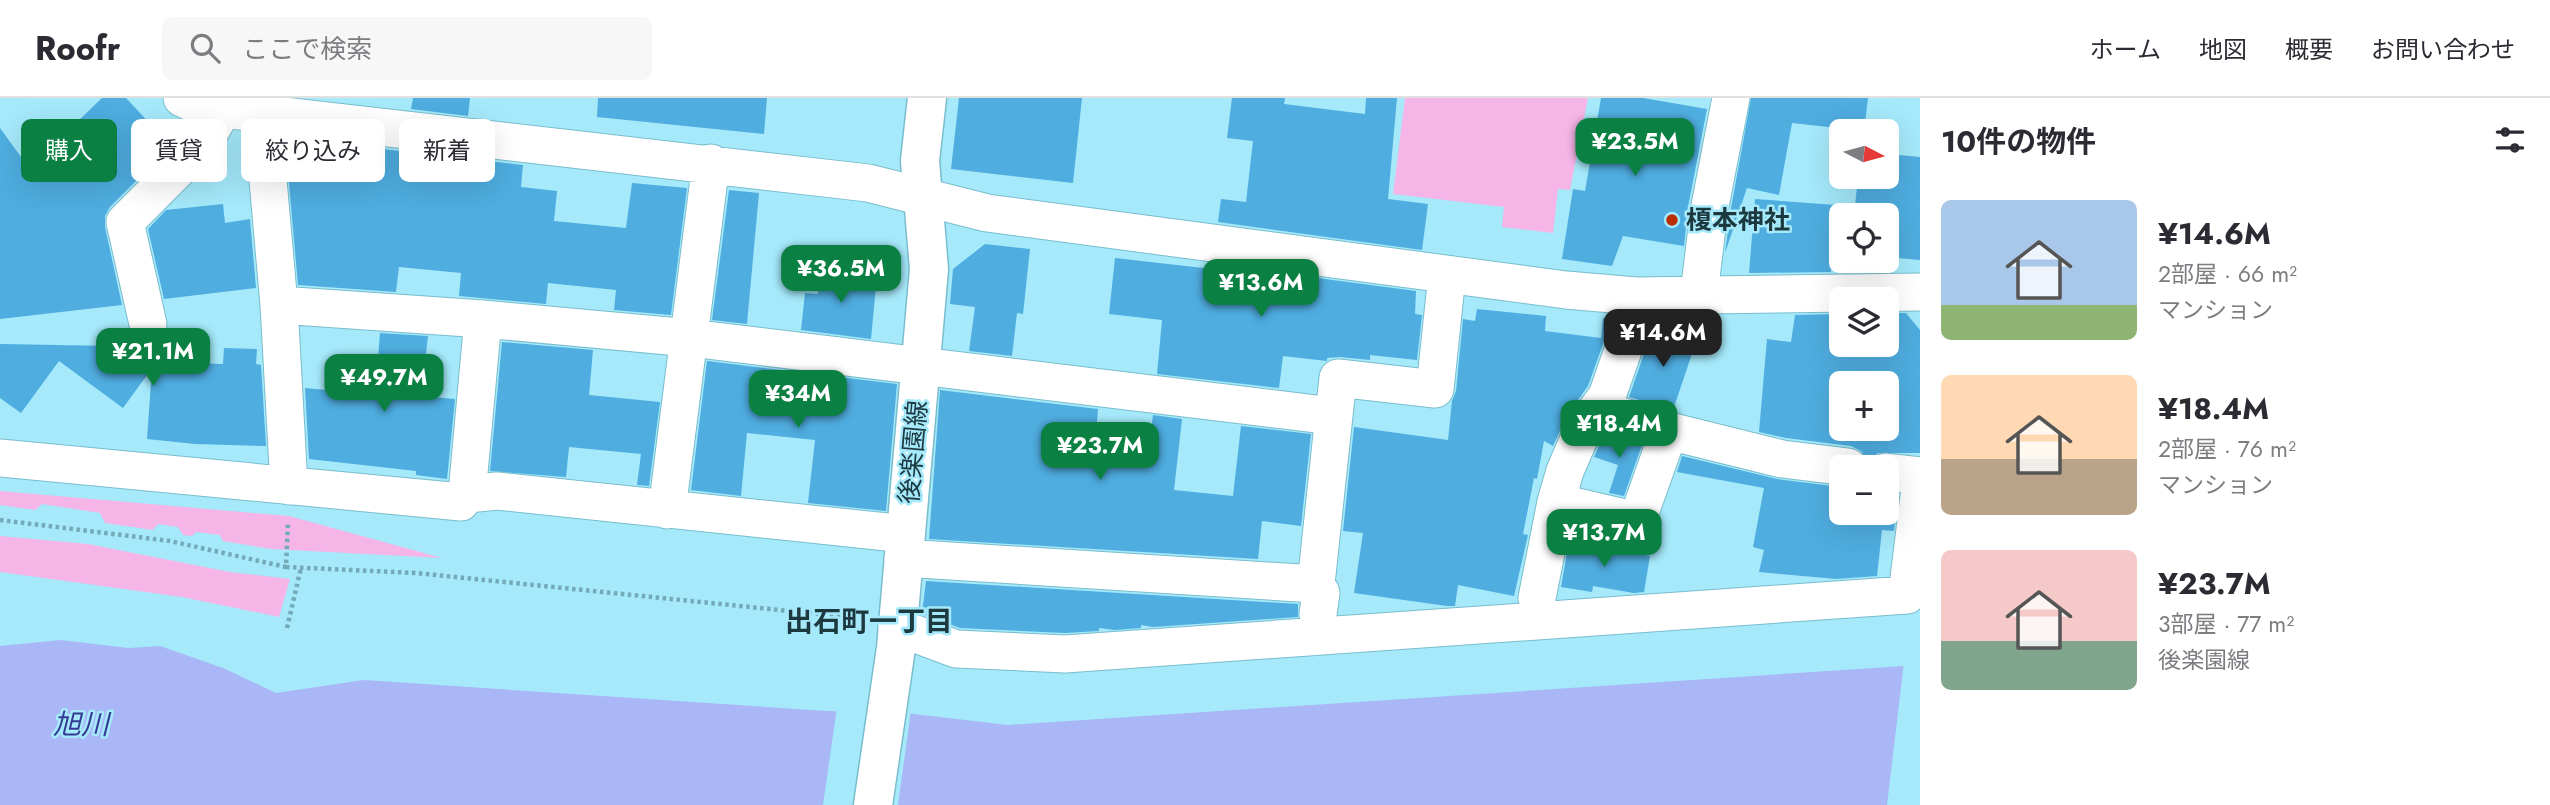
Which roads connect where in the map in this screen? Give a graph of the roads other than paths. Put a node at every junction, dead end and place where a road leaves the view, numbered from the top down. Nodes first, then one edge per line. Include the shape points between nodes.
1 (182, 98) edge
2 (927, 98) edge
3 (1731, 98) edge
4 (223, 109) junction
5 (262, 112) junction
6 (711, 163) junction
7 (924, 198) junction
8 (1447, 275) junction
9 (1920, 292) edge
10 (1699, 294) junction
11 (1636, 296) junction
12 (279, 305) junction
13 (483, 319) junction
14 (148, 324) dead end
15 (690, 338) junction
16 (921, 365) junction
17 (1598, 409) junction
18 (1333, 416) junction
19 (1669, 432) junction
20 (0, 458) edge
21 (1829, 465) edge
22 (1899, 474) edge
23 (1920, 476) edge
24 (1920, 488) edge
25 (464, 498) junction
26 (289, 501) junction
27 (1556, 502) junction
28 (667, 510) junction
29 (905, 546) junction
30 (1535, 610) junction
31 (1317, 615) junction
32 (897, 637) junction
33 (873, 805) edge

1 - 4 street
2 - 7 main road, 後楽園線 via 920,161
3 - 10 street via 1709,211
4 - 5 street
4 - 14 street via 204,144 125,222
5 - 6 street
5 - 12 street
6 - 7 street via 868,183
6 - 15 street
7 - 8 street via 987,213
7 - 16 main road, 後楽園線 via 929,269
8 - 11 street
8 - 18 street via 1435,389 1338,378
9 - 10 street
10 - 11 street
11 - 17 street via 1635,316 1608,396
12 - 13 street
12 - 26 street
13 - 15 street
13 - 25 street
15 - 16 street
15 - 28 street
16 - 18 street
16 - 29 main road, 後楽園線
17 - 19 street
17 - 27 street via 1584,427
18 - 31 street
19 - 21 street via 1782,459
19 - 27 street via 1637,521
20 - 26 street
22 - 23 street
24 - 30 street via 1907,595
25 - 26 street
25 - 28 street via 497,491
27 - 30 street
28 - 29 street
29 - 31 street
29 - 32 main road, 後楽園線
30 - 31 street
31 - 32 street via 1065,654 956,649
32 - 33 main road, 後楽園線

